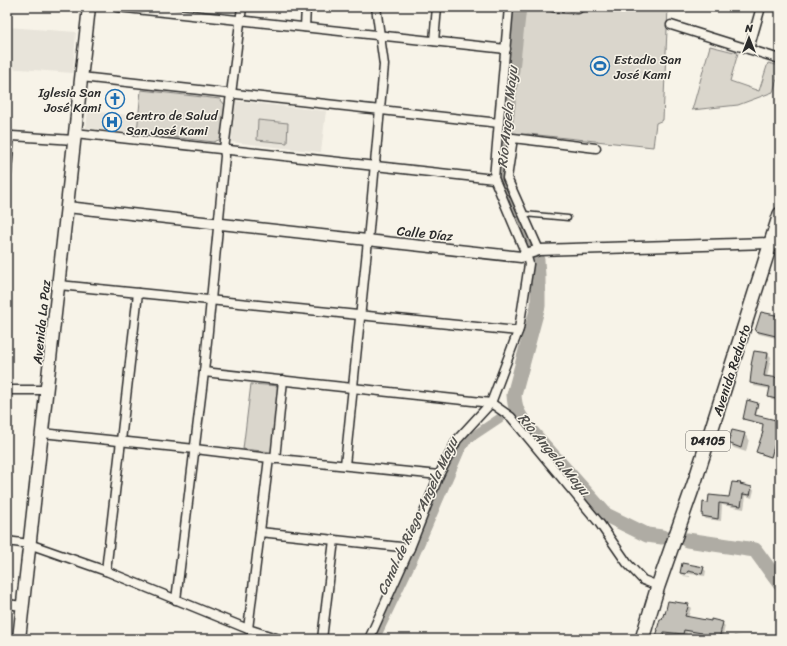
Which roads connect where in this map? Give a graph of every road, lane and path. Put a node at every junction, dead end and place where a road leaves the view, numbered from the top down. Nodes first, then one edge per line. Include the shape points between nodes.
1 (89, 7) edge
2 (117, 7) edge
3 (242, 7) edge
4 (306, 7) edge
5 (376, 7) edge
6 (437, 7) edge
7 (509, 7) edge
8 (553, 7) edge
9 (762, 7) edge
10 (578, 9) dead end
11 (167, 10) edge
12 (240, 20) junction
13 (671, 25) dead end
14 (305, 27) junction
15 (380, 36) junction
16 (434, 41) junction
17 (506, 49) junction
18 (749, 49) junction
19 (780, 59) edge
20 (81, 77) junction
21 (231, 94) junction
22 (381, 110) junction
23 (499, 123) junction
24 (12, 136) joint
25 (74, 136) junction
26 (596, 148) dead end
27 (224, 149) junction
28 (375, 166) junction
29 (494, 179) junction
30 (7, 194) edge
31 (67, 207) junction
32 (524, 214) junction
33 (780, 214) edge
34 (568, 218) dead end
35 (218, 224) junction
36 (368, 240) junction
37 (776, 244) edge
38 (539, 250) junction
39 (526, 254) junction
40 (59, 285) junction
41 (138, 293) junction
42 (210, 300) junction
43 (360, 315) junction
44 (518, 331) junction
45 (204, 372) junction
46 (283, 380) junction
47 (352, 388) junction
48 (7, 390) edge
49 (47, 390) junction
50 (491, 403) junction
51 (42, 433) junction
52 (121, 441) junction
53 (195, 449) junction
54 (272, 459) junction
55 (345, 465) junction
56 (439, 474) junction
57 (260, 532) junction
58 (334, 540) junction
59 (7, 541) edge
60 (29, 544) junction
61 (410, 548) junction
62 (106, 571) junction
63 (658, 586) junction
64 (176, 600) junction
65 (7, 604) edge
66 (22, 606) junction
67 (248, 629) junction
68 (19, 639) edge
69 (279, 639) edge
70 (322, 639) edge
71 (369, 639) edge
72 (642, 639) edge

1 - 20 main road, Avenida La Paz
2 - 11 street
3 - 12 street
4 - 14 street
5 - 15 street
6 - 16 street
7 - 17 street
8 - 10 street
9 - 18 street
11 - 12 street
12 - 14 street
12 - 21 street
13 - 18 street
14 - 15 street
15 - 16 street
15 - 22 street via 384,65
16 - 17 street
17 - 23 street
18 - 19 street
20 - 21 street
20 - 25 main road, Avenida La Paz
21 - 22 street
21 - 27 street
22 - 23 street
22 - 28 street
23 - 29 street
24 - 25 street
24 - 30 lane
25 - 27 street
25 - 31 main road, Avenida La Paz
26 - 32 street via 513,138 507,178
27 - 28 street
27 - 35 street
28 - 29 street
28 - 36 street
29 - 39 street
31 - 35 street, Calle Díaz
31 - 40 main road, Avenida La Paz
32 - 34 lane
32 - 38 street
33 - 37 main road, Avenida Reducto / D4105
35 - 36 street, Calle Díaz
35 - 42 street
36 - 39 street, Calle Díaz via 521,257
36 - 43 street
37 - 38 street, Calle Díaz
37 - 63 main road, Avenida Reducto / D4105
38 - 39 street, Calle Díaz
39 - 44 street via 529,264
40 - 41 street
40 - 49 main road, Avenida La Paz
41 - 42 street
41 - 52 street
42 - 43 street
42 - 45 street
43 - 44 street
43 - 47 street
44 - 50 street
45 - 46 street
45 - 53 street
46 - 47 street
46 - 54 street
47 - 50 street
47 - 55 street
48 - 49 street
49 - 51 main road, Avenida La Paz
50 - 56 street via 457,440
50 - 63 street via 511,417 643,580
51 - 52 street
51 - 60 main road, Avenida La Paz
52 - 53 street
52 - 62 street
53 - 54 street
53 - 64 street
54 - 55 street
54 - 57 street
55 - 56 street
56 - 61 street
57 - 58 street
57 - 67 street
58 - 61 street
58 - 70 street
59 - 60 street
60 - 62 street
60 - 66 main road, Avenida La Paz
61 - 71 street
62 - 64 street
63 - 72 main road, Avenida Reducto / D4105
64 - 67 street
65 - 66 street
66 - 68 main road, Avenida La Paz
67 - 69 street

